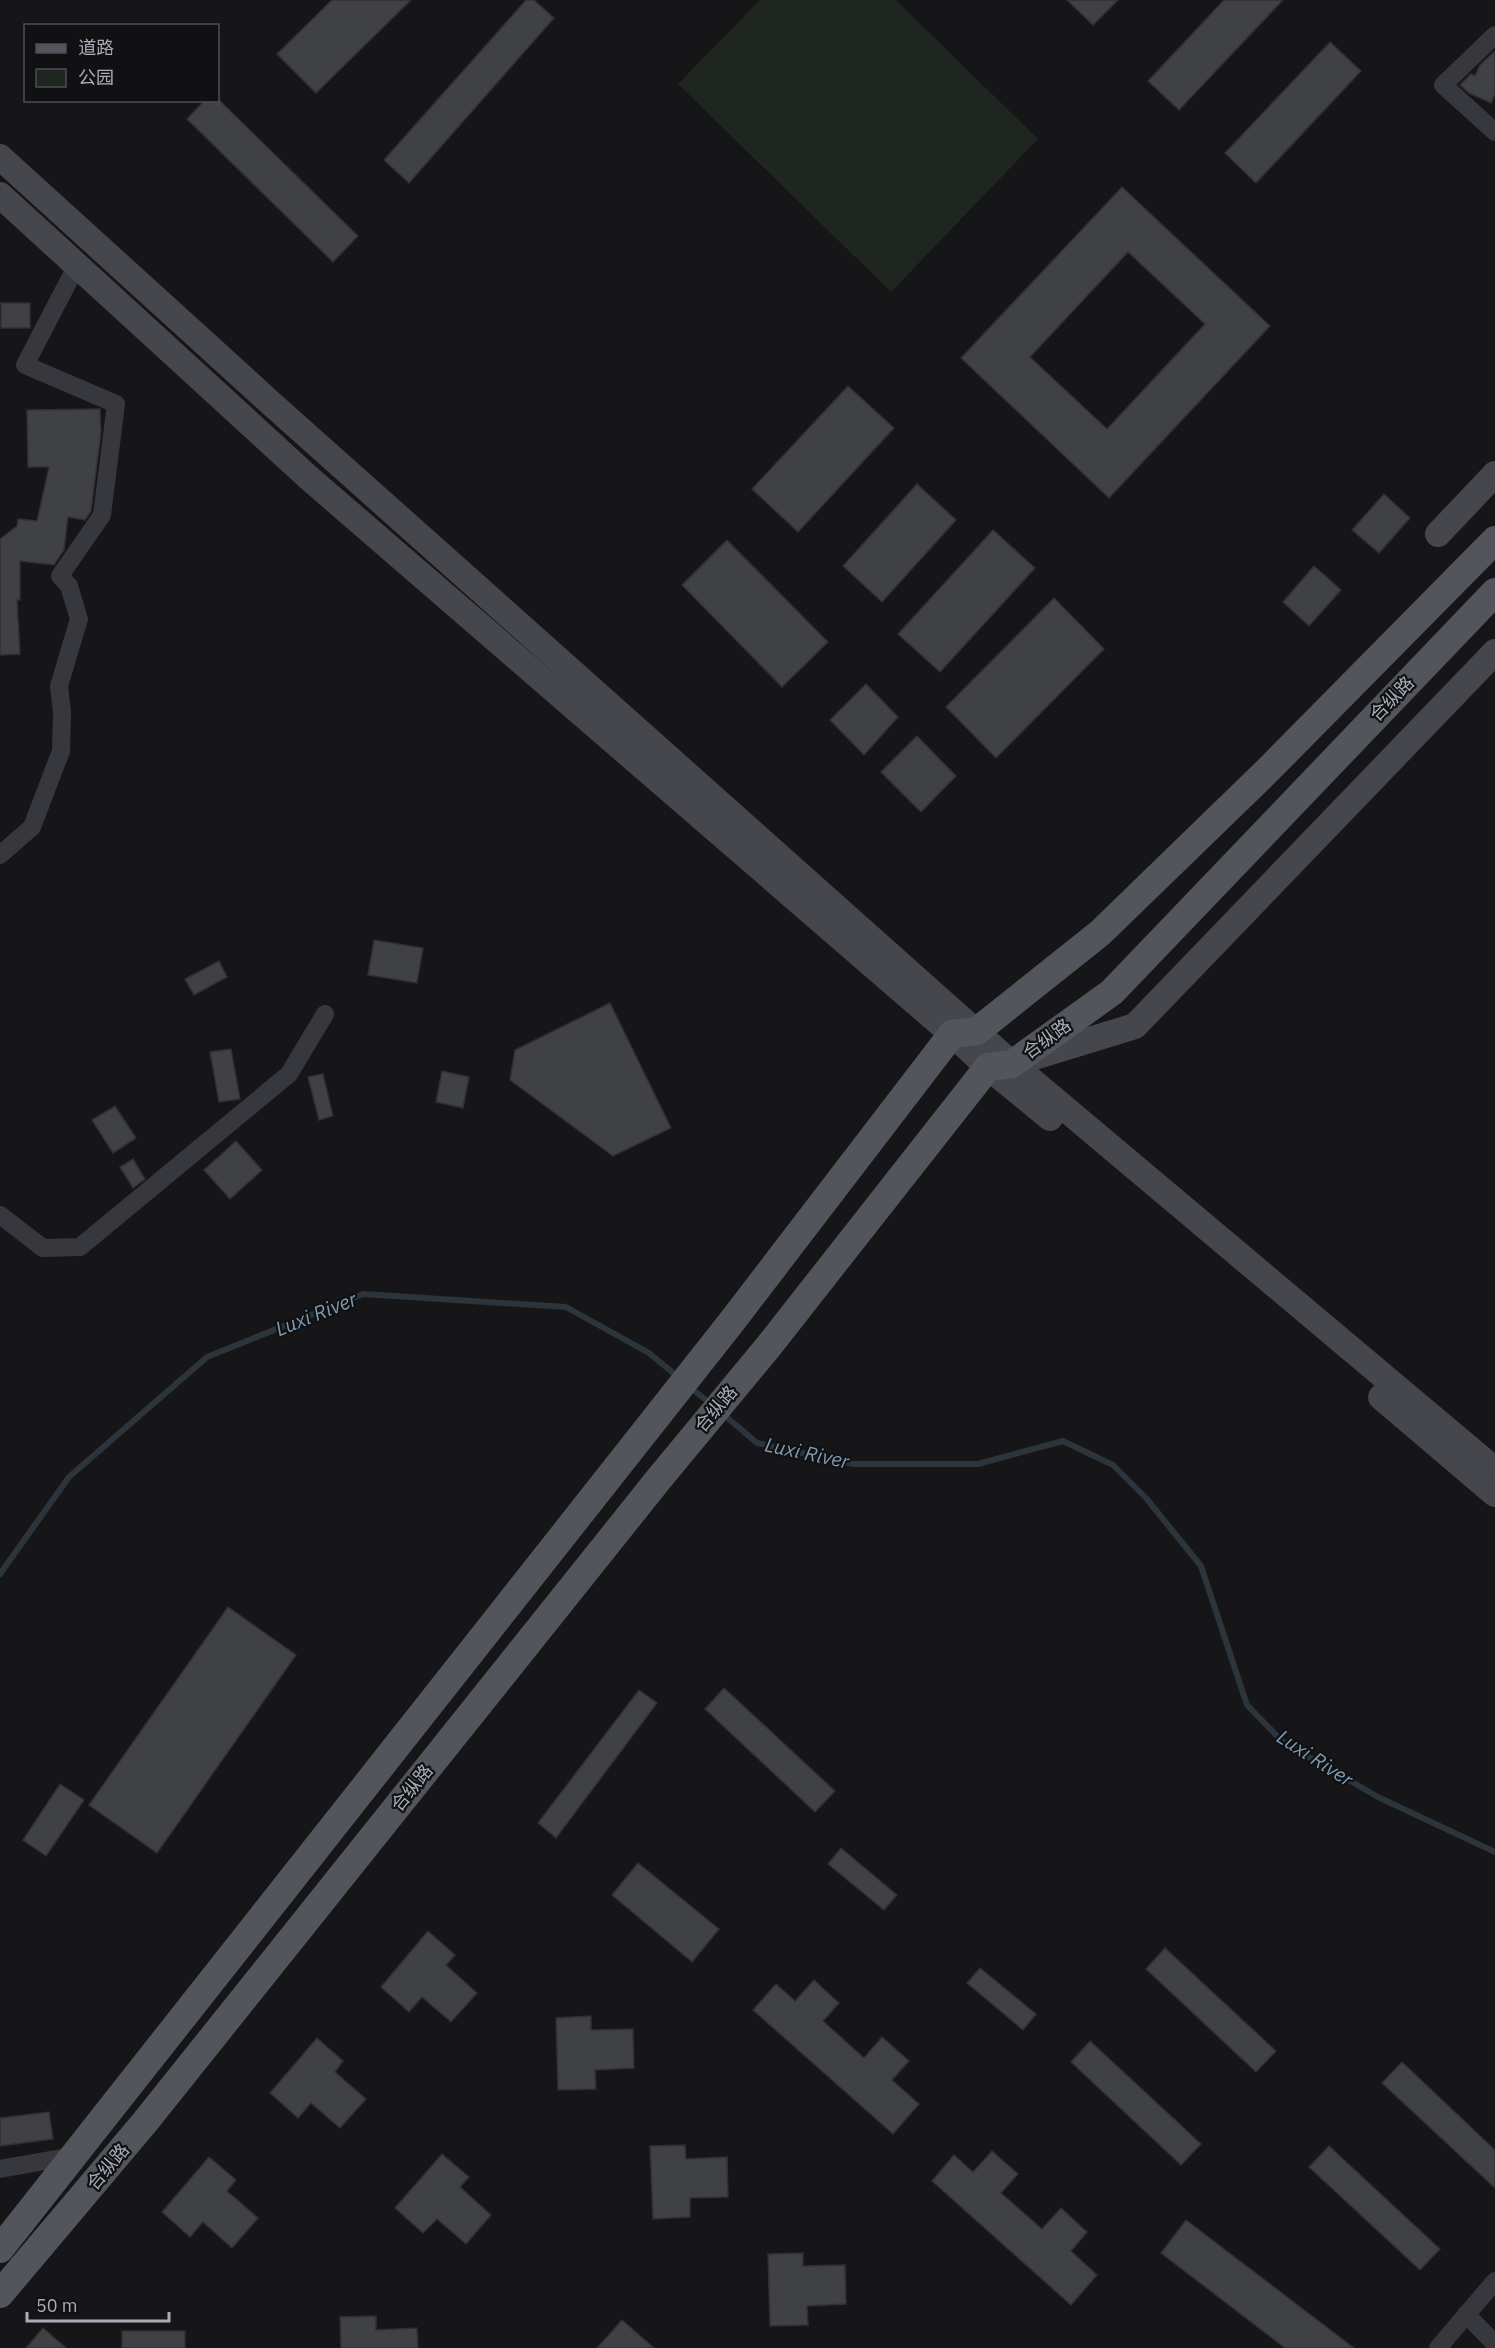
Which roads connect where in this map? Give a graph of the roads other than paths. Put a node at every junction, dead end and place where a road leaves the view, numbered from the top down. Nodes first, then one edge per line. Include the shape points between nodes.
1 (1495, 35) edge
2 (1495, 132) edge
3 (0, 158) edge
4 (0, 195) edge
5 (76, 266) junction
6 (1495, 474) edge
7 (1438, 534) dead end
8 (1495, 540) edge
9 (1495, 592) edge
10 (1495, 652) edge
11 (0, 855) edge
12 (326, 1014) dead end
13 (965, 1032) junction
14 (1000, 1065) junction
15 (0, 1215) edge
16 (1495, 1470) edge
17 (1495, 1494) edge
18 (73, 2156) junction
19 (0, 2169) edge
20 (0, 2249) edge
21 (1495, 2281) edge
22 (0, 2294) edge
23 (1466, 2314) junction
24 (1495, 2344) edge
25 (1438, 2348) edge

1 - 2 street via 1443,85
3 - 13 street
4 - 5 street
5 - 11 street via 25,365 116,404 102,515 60,576 69,586 80,619 59,686 61,751 32,827
5 - 13 street via 309,478
6 - 7 street
8 - 13 main road, 合纵路 via 1269,771 1100,933
9 - 14 main road, 合纵路 via 1112,992
10 - 14 street via 1135,1026
12 - 15 street via 289,1074 80,1247 43,1248
13 - 14 street
13 - 18 main road, 合纵路
14 - 16 street
14 - 17 street via 1103,1161
14 - 22 main road, 合纵路 via 658,1480 145,2122
18 - 19 street
18 - 20 main road, 合纵路
21 - 23 street
23 - 24 street
23 - 25 street

